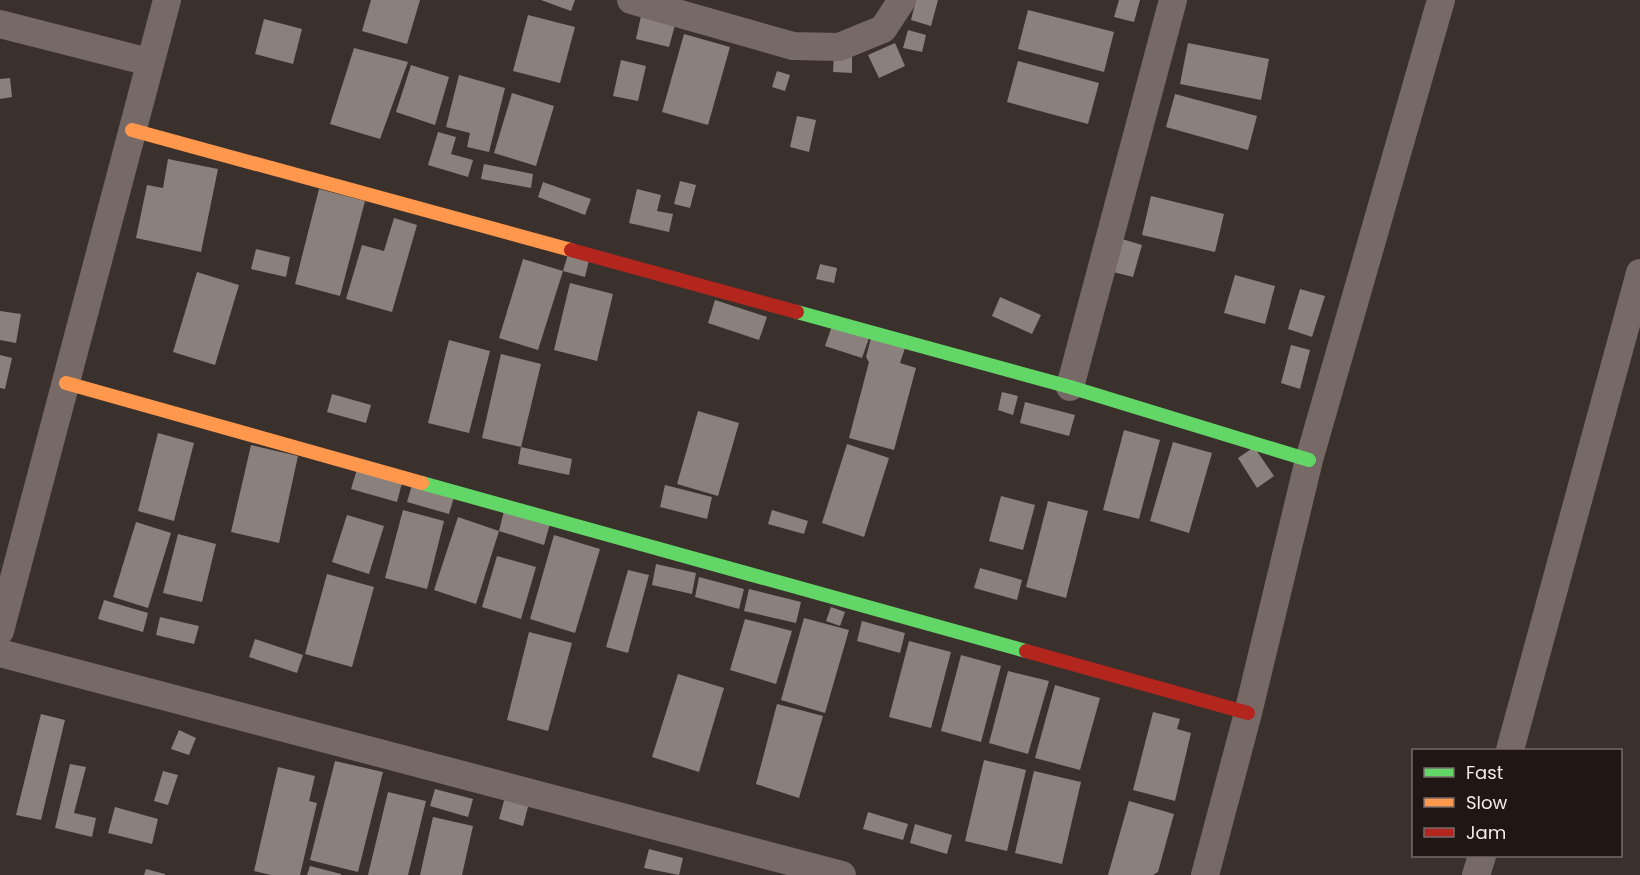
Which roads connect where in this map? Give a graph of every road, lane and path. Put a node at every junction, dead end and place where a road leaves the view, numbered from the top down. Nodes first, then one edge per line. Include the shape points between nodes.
1 (167, 0) edge
2 (632, 0) edge
3 (902, 0) edge
4 (1173, 0) edge
5 (1441, 0) edge
6 (0, 24) edge
7 (149, 62) junction
8 (132, 130) junction
9 (1640, 273) edge
10 (66, 383) junction
11 (1070, 387) junction
12 (1309, 460) junction
13 (0, 631) edge
14 (0, 653) edge
15 (1248, 713) junction
16 (1510, 749) edge
17 (1481, 857) edge
18 (842, 875) edge
19 (1205, 875) edge
20 (1476, 875) edge

1 - 7 street
2 - 3 street via 793,46 839,47 883,29
4 - 11 street
5 - 12 street
6 - 7 street
7 - 8 street
8 - 10 street
8 - 11 street
9 - 16 street
10 - 13 street
10 - 15 street
11 - 12 street
12 - 15 street
14 - 18 street
15 - 19 street
17 - 20 street

